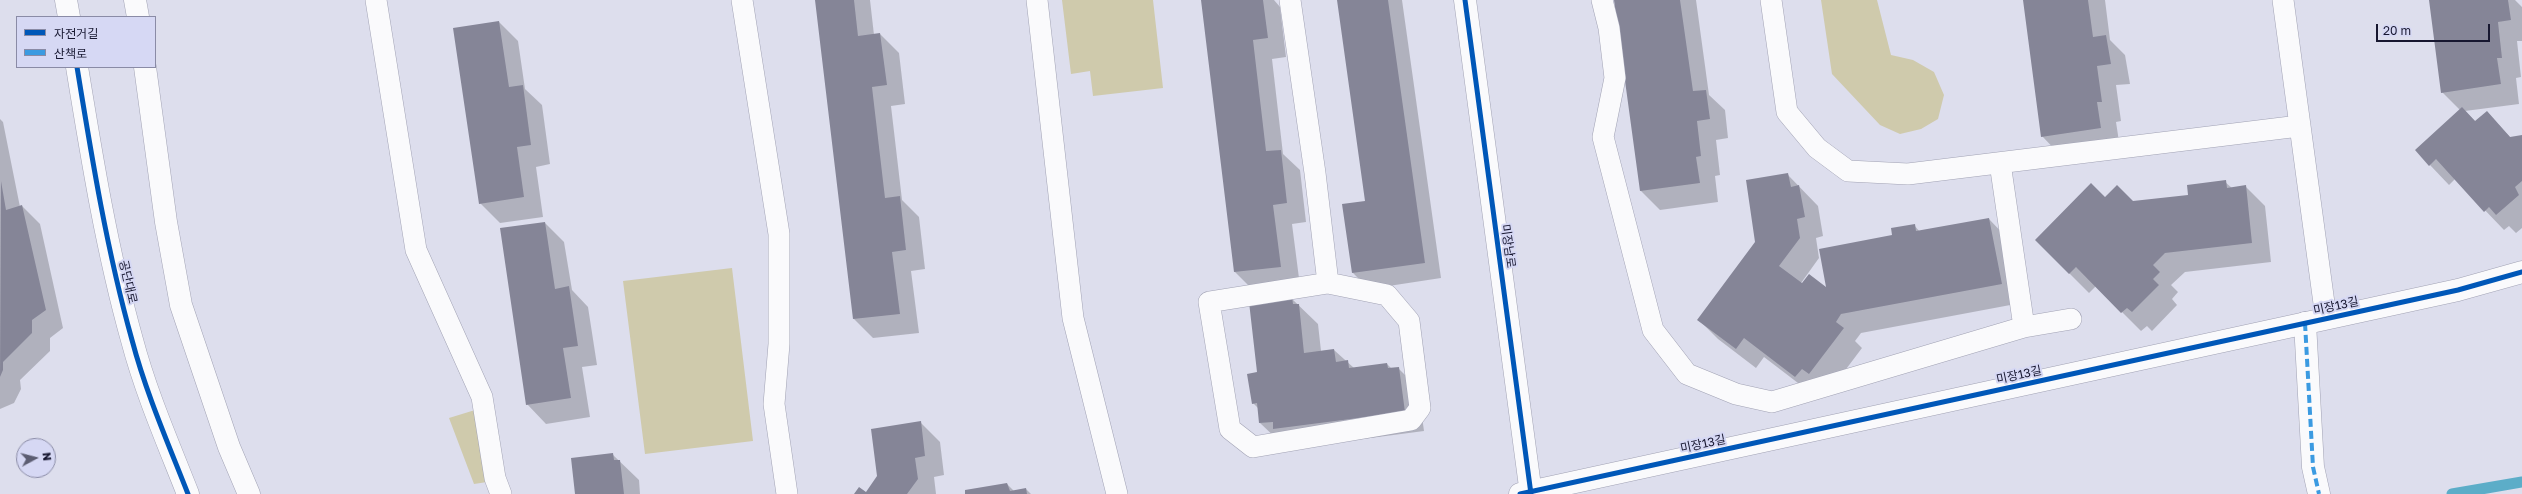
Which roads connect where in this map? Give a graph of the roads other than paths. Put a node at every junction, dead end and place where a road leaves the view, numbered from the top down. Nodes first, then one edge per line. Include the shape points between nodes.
1 (66, 0) edge
2 (135, 0) edge
3 (376, 0) edge
4 (742, 0) edge
5 (1037, 0) edge
6 (1290, 0) edge
7 (1465, 0) edge
8 (1602, 0) edge
9 (1771, 0) edge
10 (2283, 0) edge
11 (69, 16) edge
12 (138, 16) edge
13 (77, 68) edge
14 (145, 68) edge
15 (2299, 126) junction
16 (2000, 162) junction
17 (2522, 272) edge
18 (1328, 283) junction
19 (2326, 318) junction
20 (2071, 319) dead end
21 (2304, 323) junction
22 (2024, 327) junction
23 (1527, 493) edge
24 (188, 494) edge
25 (249, 494) edge
26 (501, 494) edge
27 (787, 494) edge
28 (1117, 494) edge
29 (2319, 494) edge

1 - 11 street
2 - 12 street
3 - 26 lane via 416,250 482,397 495,478
4 - 27 lane via 779,234 779,344 774,404
5 - 28 lane via 1073,318
6 - 18 lane
7 - 23 street, 미장남로
8 - 22 lane via 1609,28 1615,78 1603,137 1653,330 1687,374 1736,394 1772,402
9 - 16 lane via 1787,112 1817,148 1848,171 1908,174
10 - 15 lane
13 - 24 street, 공단대로 via 98,194 132,340 150,400
14 - 25 street via 166,222 181,305 226,441
15 - 16 lane
15 - 19 lane
16 - 22 lane
17 - 19 street, 미장13길 via 2458,290
18 - 18 lane via 1209,302 1230,429 1253,447 1412,420 1420,408 1409,321 1387,295
19 - 21 street, 미장13길
20 - 22 lane
21 - 23 street, 미장13길
21 - 29 street via 2313,467

